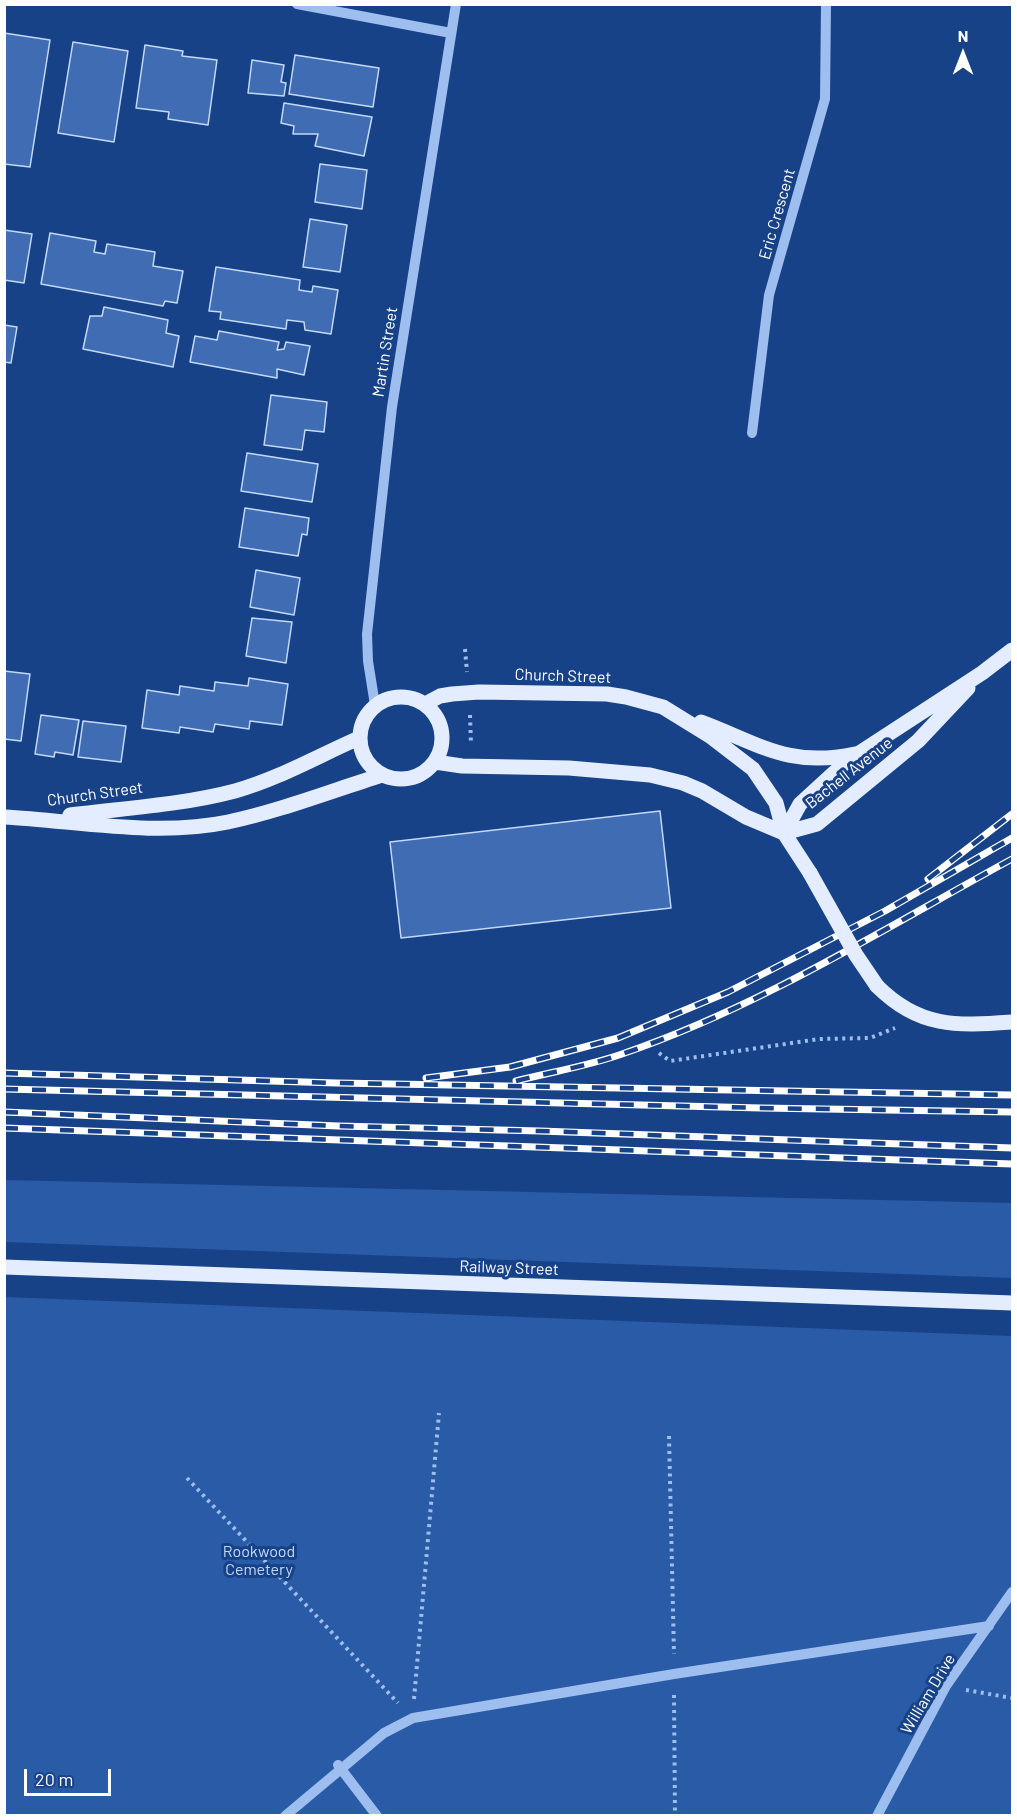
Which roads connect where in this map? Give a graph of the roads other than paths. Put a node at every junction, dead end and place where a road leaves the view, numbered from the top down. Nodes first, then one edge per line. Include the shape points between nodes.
1 (297, 4) edge
2 (456, 4) edge
3 (826, 4) edge
4 (451, 33) junction
5 (752, 433) dead end
6 (1012, 650) edge
7 (982, 673) junction
8 (425, 704) junction
9 (375, 705) junction
10 (663, 707) junction
11 (359, 738) junction
12 (858, 754) junction
13 (435, 762) junction
14 (382, 775) junction
15 (4, 817) edge
16 (40, 819) junction
17 (784, 833) junction
18 (1012, 1022) edge
19 (4, 1267) edge
20 (1012, 1303) edge
21 (1012, 1592) edge
22 (989, 1626) junction
23 (340, 1767) junction
24 (285, 1815) edge
25 (378, 1815) edge
26 (877, 1815) edge

1 - 4 street
2 - 4 street, Martin Street
3 - 5 street, Eric Crescent via 825,99 769,295
4 - 9 street, Martin Street via 392,407 367,634
6 - 7 main road, Bachell Avenue
7 - 12 main road, Bachell Avenue
7 - 17 main road, Bachell Avenue via 918,741 883,771 817,824
8 - 9 main road via 400,697
8 - 10 main road, Church Street via 440,696 468,693 551,692 607,694
8 - 13 main road via 442,731
9 - 11 main road via 360,726
10 - 12 main road via 785,756 819,759
10 - 17 main road, Church Street via 753,769 776,803
11 - 14 main road via 367,763
11 - 16 main road, Church Street via 257,784 208,797
12 - 17 main road, Bachell Avenue via 800,804
13 - 14 main road via 415,777 402,780
13 - 17 main road via 650,775 702,791 746,817
14 - 16 main road, Church Street via 228,822 139,827
15 - 16 main road, Church Street
17 - 18 main road, Church Street, bridge via 877,986 900,1006 938,1022
19 - 20 main road, Railway Street
21 - 22 street, William Drive
22 - 23 street via 413,1718 384,1733
22 - 26 street, William Drive via 946,1686
23 - 24 street
23 - 25 street

